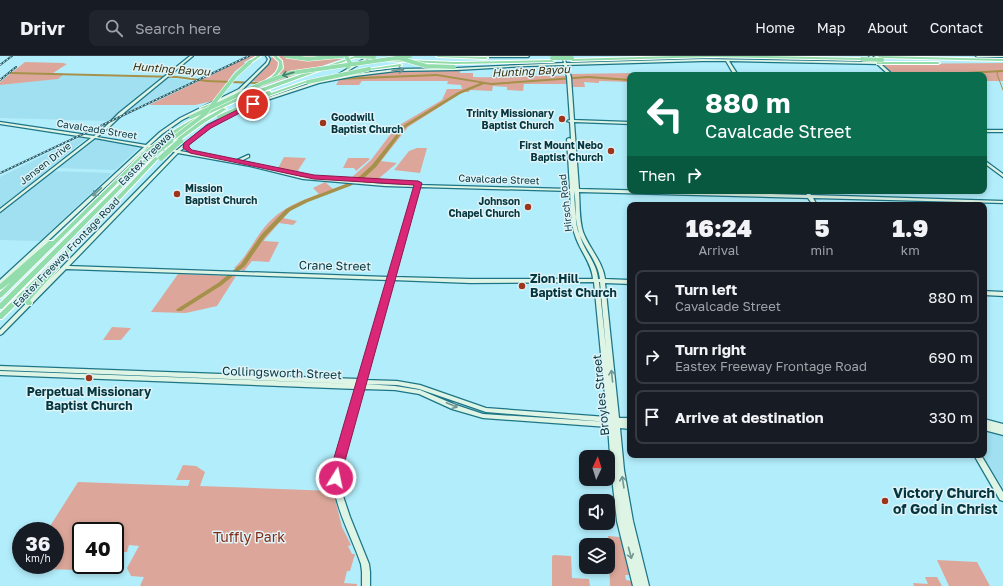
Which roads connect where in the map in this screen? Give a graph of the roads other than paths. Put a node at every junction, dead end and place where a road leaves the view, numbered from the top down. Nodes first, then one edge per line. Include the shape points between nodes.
1 (192, 56) edge
2 (259, 56) edge
3 (267, 56) edge
4 (275, 56) edge
5 (286, 56) edge
6 (335, 56) edge
7 (342, 56) edge
8 (346, 56) edge
9 (357, 56) edge
10 (364, 56) edge
11 (394, 56) edge
12 (409, 56) edge
13 (438, 56) edge
14 (486, 56) edge
15 (559, 56) edge
16 (563, 56) edge
17 (634, 56) edge
18 (812, 56) edge
19 (866, 56) edge
20 (870, 56) edge
21 (874, 56) edge
22 (927, 56) edge
23 (977, 56) edge
24 (1003, 56) edge
25 (671, 57) junction
26 (765, 57) junction
27 (861, 57) edge
28 (374, 58) edge
29 (528, 59) edge
30 (991, 59) junction
31 (553, 60) edge
32 (572, 60) edge
33 (727, 60) junction
34 (883, 61) junction
35 (1003, 61) edge
36 (456, 62) edge
37 (839, 62) junction
38 (855, 62) junction
39 (597, 63) junction
40 (561, 64) junction
41 (566, 64) junction
42 (877, 64) junction
43 (567, 68) junction
44 (734, 72) edge
45 (886, 72) edge
46 (886, 72) edge
47 (302, 78) junction
48 (293, 79) junction
49 (567, 79) junction
50 (307, 82) junction
51 (318, 82) junction
52 (262, 83) junction
53 (204, 107) junction
54 (226, 117) junction
55 (0, 120) edge
56 (570, 122) junction
57 (0, 123) edge
58 (627, 123) edge
59 (987, 131) edge
60 (1003, 131) edge
61 (94, 136) junction
62 (155, 138) junction
63 (166, 138) junction
64 (183, 142) junction
65 (147, 145) junction
66 (178, 150) junction
67 (189, 152) junction
68 (141, 154) junction
69 (248, 156) dead end
70 (156, 158) junction
71 (169, 160) junction
72 (238, 161) junction
73 (987, 164) edge
74 (298, 175) junction
75 (1002, 177) edge
76 (1003, 181) edge
77 (418, 185) junction
78 (627, 188) edge
79 (574, 189) junction
80 (627, 190) edge
81 (820, 194) edge
82 (916, 198) junction
83 (1003, 198) edge
84 (1003, 202) edge
85 (0, 211) edge
86 (65, 234) junction
87 (84, 235) junction
88 (588, 251) joint
89 (64, 268) junction
90 (392, 278) junction
91 (599, 281) junction
92 (627, 282) edge
93 (0, 283) edge
94 (0, 288) edge
95 (987, 293) edge
96 (1003, 294) edge
97 (0, 296) edge
98 (29, 303) junction
99 (0, 306) edge
100 (0, 317) edge
101 (0, 333) edge
102 (0, 368) edge
103 (0, 373) edge
104 (360, 384) junction
105 (627, 421) edge
106 (614, 423) junction
107 (987, 423) edge
108 (627, 425) edge
109 (1003, 427) edge
110 (987, 428) edge
111 (1003, 432) edge
112 (979, 458) edge
113 (1003, 498) edge
114 (366, 586) edge
115 (637, 586) edge
116 (645, 586) edge

1 - 61 main road, Jensen Drive
2 - 70 highway, bridge via 236,75 205,114
3 - 53 main road, Eastex Freeway Frontage Road via 267,63 238,92
4 - 52 highway, bridge via 281,62 281,68 276,75
5 - 7 highway, bridge via 308,59
6 - 28 highway, bridge
8 - 50 highway, bridge via 350,63 346,68
9 - 28 highway, bridge
9 - 48 highway, Eastex Freeway
10 - 47 highway, Eastex Freeway
11 - 36 highway, bridge via 423,65
12 - 36 highway
12 -> 52 highway, bridge via 305,70
13 - 36 highway
14 - 29 main road
15 - 40 main road, Hirsch Road
16 - 41 main road, Hirsch Road
17 - 32 highway
18 - 27 highway
19 - 42 main road
20 - 42 main road
21 - 34 highway via 880,62
22 - 30 highway
23 - 24 main road
25 - 26 highway
25 - 32 highway
25 - 39 highway
26 - 27 highway
26 - 37 highway
27 - 34 highway, bridge
27 - 38 main road via 866,62
28 - 36 highway
28 - 51 main road, Eastex Freeway Frontage Road
29 - 31 highway
29 - 36 highway
29 - 36 highway
30 - 34 highway
30 - 35 highway
31 - 32 highway, bridge
31 - 40 main road
51 -> 31 main road via 396,70
32 - 39 main road
32 - 41 main road
32 - 43 main road
33 - 37 main road
33 - 39 main road
33 - 44 main road
34 - 35 highway
34 - 42 highway
36 - 50 highway, bridge via 369,69
37 - 38 main road
38 - 42 main road
40 - 41 main road
40 - 49 main road, Hirsch Road
41 - 43 main road, Hirsch Road
42 - 45 main road
42 - 46 main road
43 - 49 main road, Hirsch Road
47 - 54 highway via 262,95
47 - 64 highway, Eastex Freeway via 230,107 202,122
48 - 53 highway
48 - 63 highway, Eastex Freeway via 215,109
49 - 56 main road, Hirsch Road
50 - 64 highway, bridge via 219,117
51 - 54 main road, Eastex Freeway Frontage Road via 262,100
52 - 63 highway, bridge via 191,117
53 - 62 main road, Eastex Freeway Frontage Road via 172,124
54 - 64 main road, Eastex Freeway Frontage Road
55 - 61 main road, Cavalcade Street
56 - 58 main road
56 - 79 main road, Hirsch Road
57 - 61 main road, Cavalcade Street
59 - 60 main road
61 - 65 main road, Cavalcade Street
61 - 85 main road, Jensen Drive
62 - 64 main road via 159,142 175,145
62 - 65 main road, Eastex Freeway Frontage Road
63 - 68 highway, Eastex Freeway, bridge
64 - 66 main road, Eastex Freeway Frontage Road
64 - 67 main road
64 - 70 highway, bridge
65 - 66 main road, Cavalcade Street
65 - 68 main road, Eastex Freeway Frontage Road
66 - 67 main road, Cavalcade Street
66 - 71 main road, Eastex Freeway Frontage Road
67 - 71 main road
67 - 72 main road, Cavalcade Street
68 - 71 main road via 148,150 162,152 168,154
68 - 86 highway, Eastex Freeway
68 -> 93 main road, Eastex Freeway Frontage Road
69 - 72 main road
70 - 87 highway, Eastex Freeway
70 - 99 highway
71 - 89 main road, Eastex Freeway Frontage Road
72 - 74 main road, Cavalcade Street
73 - 75 main road
74 - 77 main road, Cavalcade Street
74 - 77 main road, Cavalcade Street via 348,183
75 - 76 main road
77 - 79 main road, Cavalcade Street
77 - 90 main road
78 - 79 main road, Cavalcade Street
79 - 80 main road, Cavalcade Street
79 - 88 main road, Hirsch Road via 575,230
81 - 82 main road, Cavalcade Street
82 - 83 main road, Cavalcade Street
82 - 84 main road, Cavalcade Street
86 - 94 highway via 37,253
86 - 97 highway, Eastex Freeway
87 - 98 highway via 26,300
87 - 100 highway, Eastex Freeway
88 - 91 main road, Broyles Street
89 - 90 main road, Crane Street
89 - 98 main road, Eastex Freeway Frontage Road
90 - 91 main road, Crane Street
90 - 104 main road
91 - 92 main road, Crane Street
91 - 106 main road, Broyles Street
95 - 96 main road
98 - 101 main road, Eastex Freeway Frontage Road
102 - 104 main road, Collingsworth Street
103 - 104 main road, Collingsworth Street
104 - 106 main road, Collingsworth Street via 415,391 483,416
104 - 114 main road via 336,478 344,510 365,566
105 - 106 main road, Collingsworth Street
106 - 108 main road, Collingsworth Street
106 -> 115 main road, Broyles Street via 614,469 621,521
116 -> 106 main road, Broyles Street via 628,521
107 - 109 main road
110 - 111 main road
112 - 113 main road

